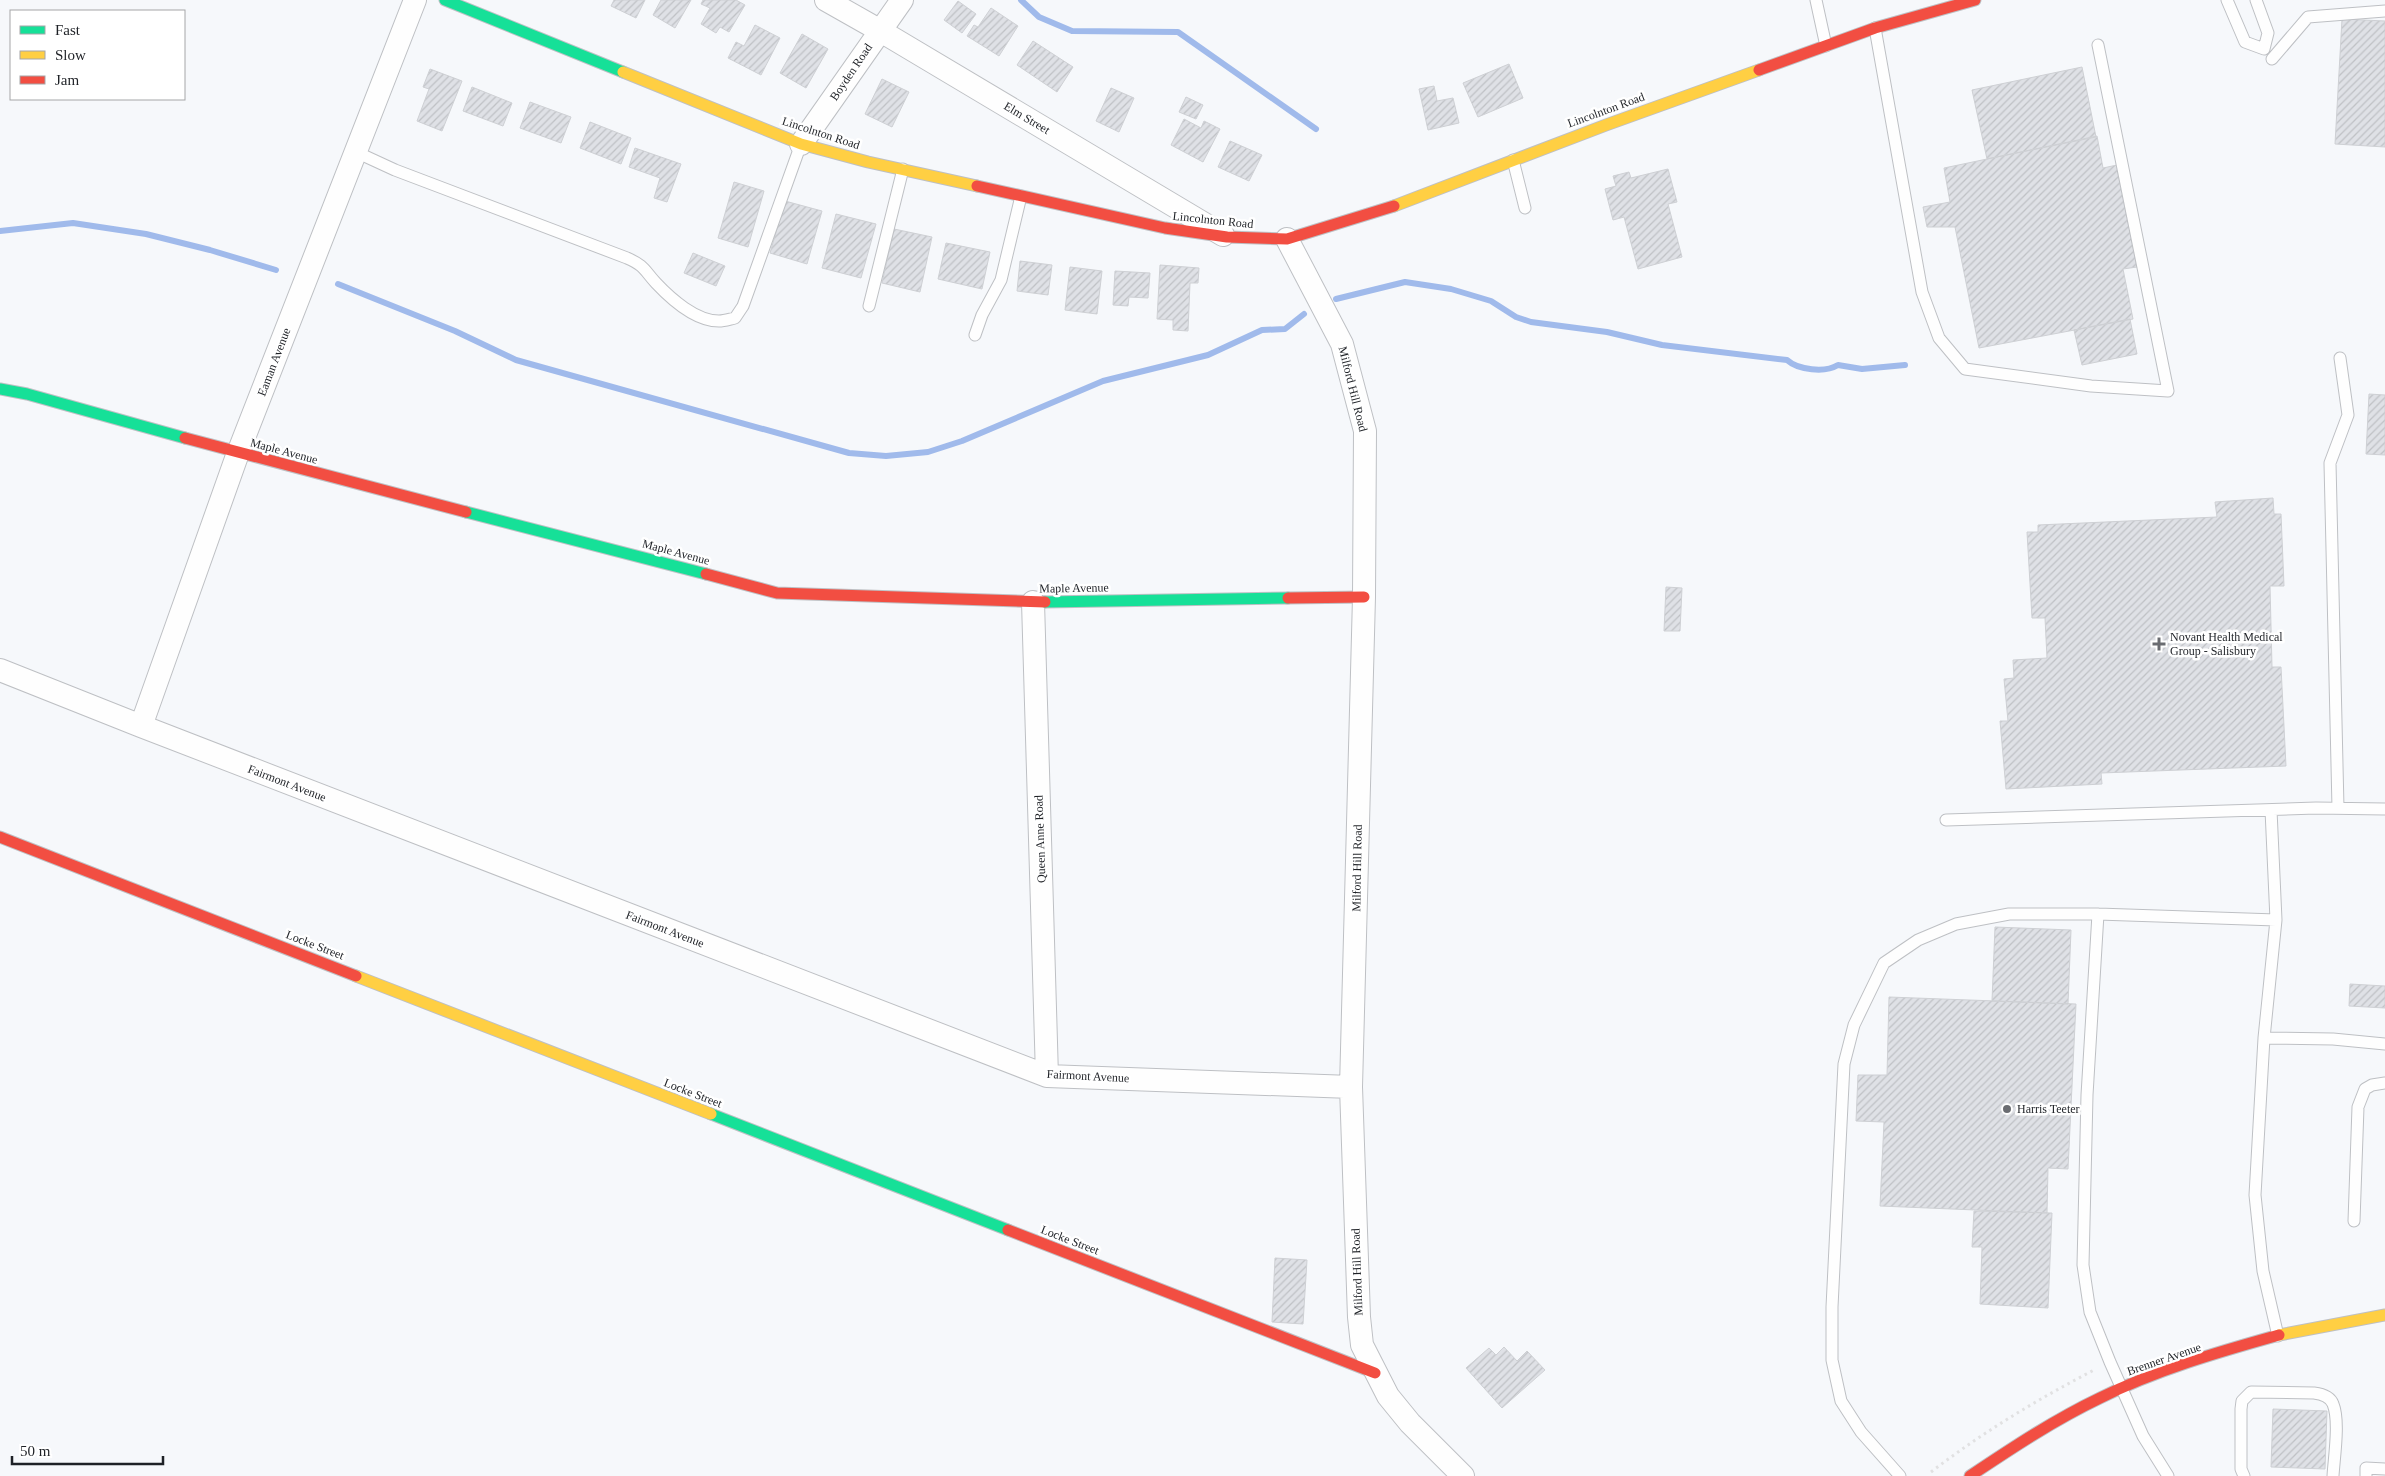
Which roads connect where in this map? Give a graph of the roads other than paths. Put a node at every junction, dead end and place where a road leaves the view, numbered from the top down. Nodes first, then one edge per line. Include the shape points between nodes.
1 (415, 0) edge
2 (445, 0) edge
3 (826, 0) edge
4 (902, 0) edge
5 (1816, 0) edge
6 (1975, 0) edge
7 (2227, 0) edge
8 (2256, 0) edge
9 (2385, 11) edge
10 (1876, 28) junction
11 (879, 30) junction
12 (2098, 45) dead end
13 (1826, 46) junction
14 (2272, 59) dead end
15 (801, 144) junction
16 (356, 152) junction
17 (1513, 160) junction
18 (903, 169) junction
19 (1021, 196) junction
20 (1524, 208) dead end
21 (1227, 237) junction
22 (1287, 240) junction
23 (869, 306) dead end
24 (975, 335) dead end
25 (2340, 358) dead end
26 (0, 389) edge
27 (238, 453) junction
28 (1364, 597) junction
29 (1033, 602) junction
30 (0, 670) edge
31 (141, 726) junction
32 (2338, 808) junction
33 (2385, 809) edge
34 (2271, 810) junction
35 (1946, 820) dead end
36 (0, 837) edge
37 (2098, 914) junction
38 (2276, 920) junction
39 (2264, 1038) junction
40 (2385, 1044) edge
41 (1047, 1076) junction
42 (2385, 1083) edge
43 (1352, 1087) junction
44 (2354, 1221) dead end
45 (2385, 1315) edge
46 (2278, 1336) junction
47 (1375, 1374) junction
48 (2121, 1388) junction
49 (2385, 1469) edge
50 (1463, 1476) edge
51 (1900, 1476) edge
52 (1970, 1476) edge
53 (2168, 1476) edge
54 (2244, 1476) edge
55 (2333, 1476) edge
56 (2366, 1476) edge

1 - 16 street, Eaman Avenue
2 - 15 street, Lincolnton Road
3 - 11 street, Elm Street
4 - 11 street, Boyden Road
5 - 13 lane
6 - 10 street, Lincolnton Road
7 - 8 lane via 2245,42 2264,49 2268,33
9 - 14 lane via 2308,17
10 - 12 lane via 1922,292 1939,338 1965,369 2091,386 2168,391
10 - 13 street, Lincolnton Road
11 - 15 street, Boyden Road
11 - 21 street, Elm Street
13 - 17 street, Lincolnton Road
15 - 16 lane via 743,306 735,318 719,321 702,317 673,300 642,265 627,258 395,170
15 - 18 street, Lincolnton Road
16 - 27 street, Eaman Avenue
17 - 20 lane
17 - 22 street, Lincolnton Road via 1364,216
18 - 19 street, Lincolnton Road
18 - 23 lane
19 - 21 street, Lincolnton Road via 1165,228
19 - 24 lane via 1001,280
21 - 22 street, Lincolnton Road
22 - 28 street, Milford Hill Road via 1342,344 1364,431
25 - 32 lane via 2348,415 2330,463
26 - 27 street, Maple Avenue
27 - 29 street, Maple Avenue via 777,593
27 - 31 street, Eaman Avenue
28 - 29 street, Maple Avenue
28 - 43 street, Milford Hill Road
29 - 41 street, Queen Anne Road
30 - 31 street, Fairmont Avenue
31 - 41 street, Fairmont Avenue
32 - 33 lane
32 - 34 lane
34 - 35 lane
34 - 38 lane
36 - 47 street, Locke Street
37 - 38 lane
37 - 48 lane via 2087,1095 2083,1265 2090,1312
37 - 51 lane via 2009,914 1956,924 1918,940 1884,963 1854,1025 1844,1064 1832,1360 1842,1402 1861,1432
38 - 39 lane
39 - 40 lane
39 - 46 lane via 2255,1195 2262,1270
41 - 43 street, Fairmont Avenue
42 - 44 lane via 2364,1090 2358,1107
43 - 47 street, Milford Hill Road via 1359,1317 1362,1345
45 - 46 street, Brenner Avenue
46 - 48 street, Brenner Avenue
47 - 50 street, Milford Hill Road via 1410,1423
48 - 52 street, Brenner Avenue via 2082,1407
48 - 53 lane via 2148,1446
49 - 56 lane via 2366,1468
54 - 55 lane via 2241,1469 2241,1409 2242,1401 2251,1392 2314,1393 2324,1395 2333,1403 2336,1415

